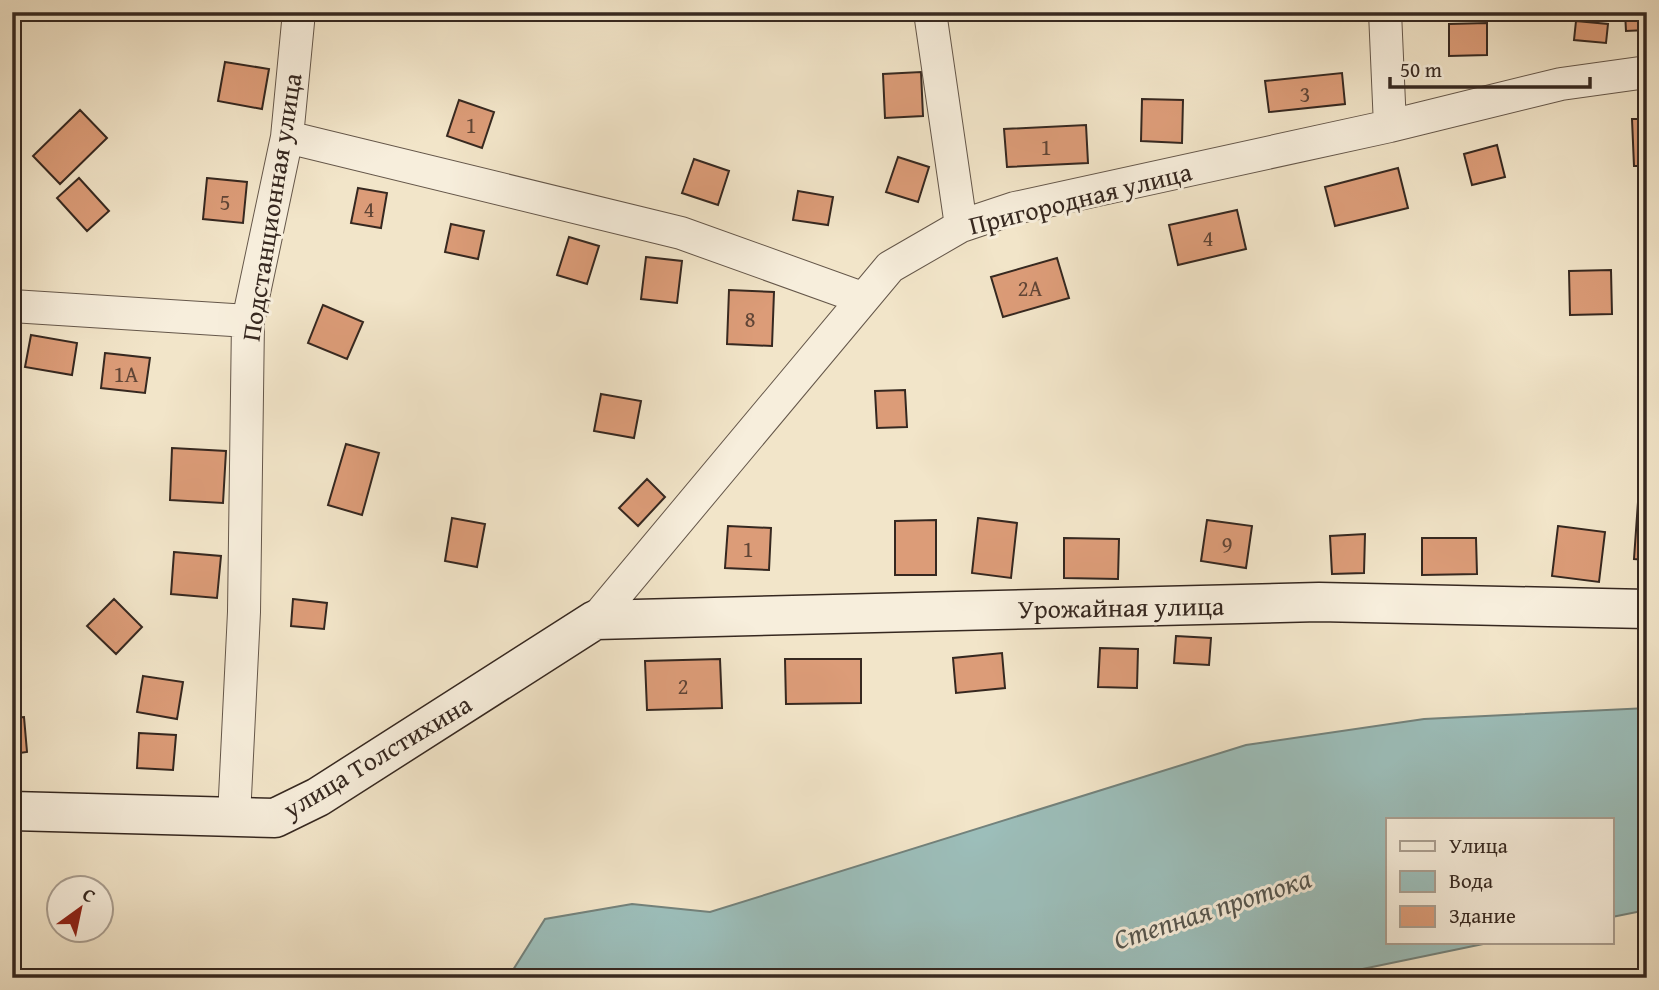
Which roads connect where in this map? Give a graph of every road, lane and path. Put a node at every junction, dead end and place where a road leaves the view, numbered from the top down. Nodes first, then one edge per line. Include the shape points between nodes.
1 (299, 12) edge
2 (929, 12) edge
3 (1385, 12) edge
4 (1647, 72) edge
5 (1390, 126) junction
6 (287, 137) junction
7 (961, 226) junction
8 (862, 298) junction
9 (12, 306) edge
10 (248, 321) junction
11 (1647, 609) edge
12 (595, 620) junction
13 (12, 811) edge
14 (234, 817) junction

1 - 6 street, Подстанционная улица
2 - 7 street
3 - 5 street
4 - 5 street, Пригородная улица via 1561,84
5 - 7 street, Пригородная улица via 1014,208
6 - 8 street via 681,233
6 - 10 street, Подстанционная улица
7 - 8 street, Пригородная улица via 890,267
8 - 12 street, Пригородная улица
9 - 10 street
10 - 14 street, Подстанционная улица via 244,612
11 - 12 street, Урожайная улица via 1319,602
12 - 14 street, улица Толстихина via 317,797 275,818
13 - 14 street, улица Толстихина

